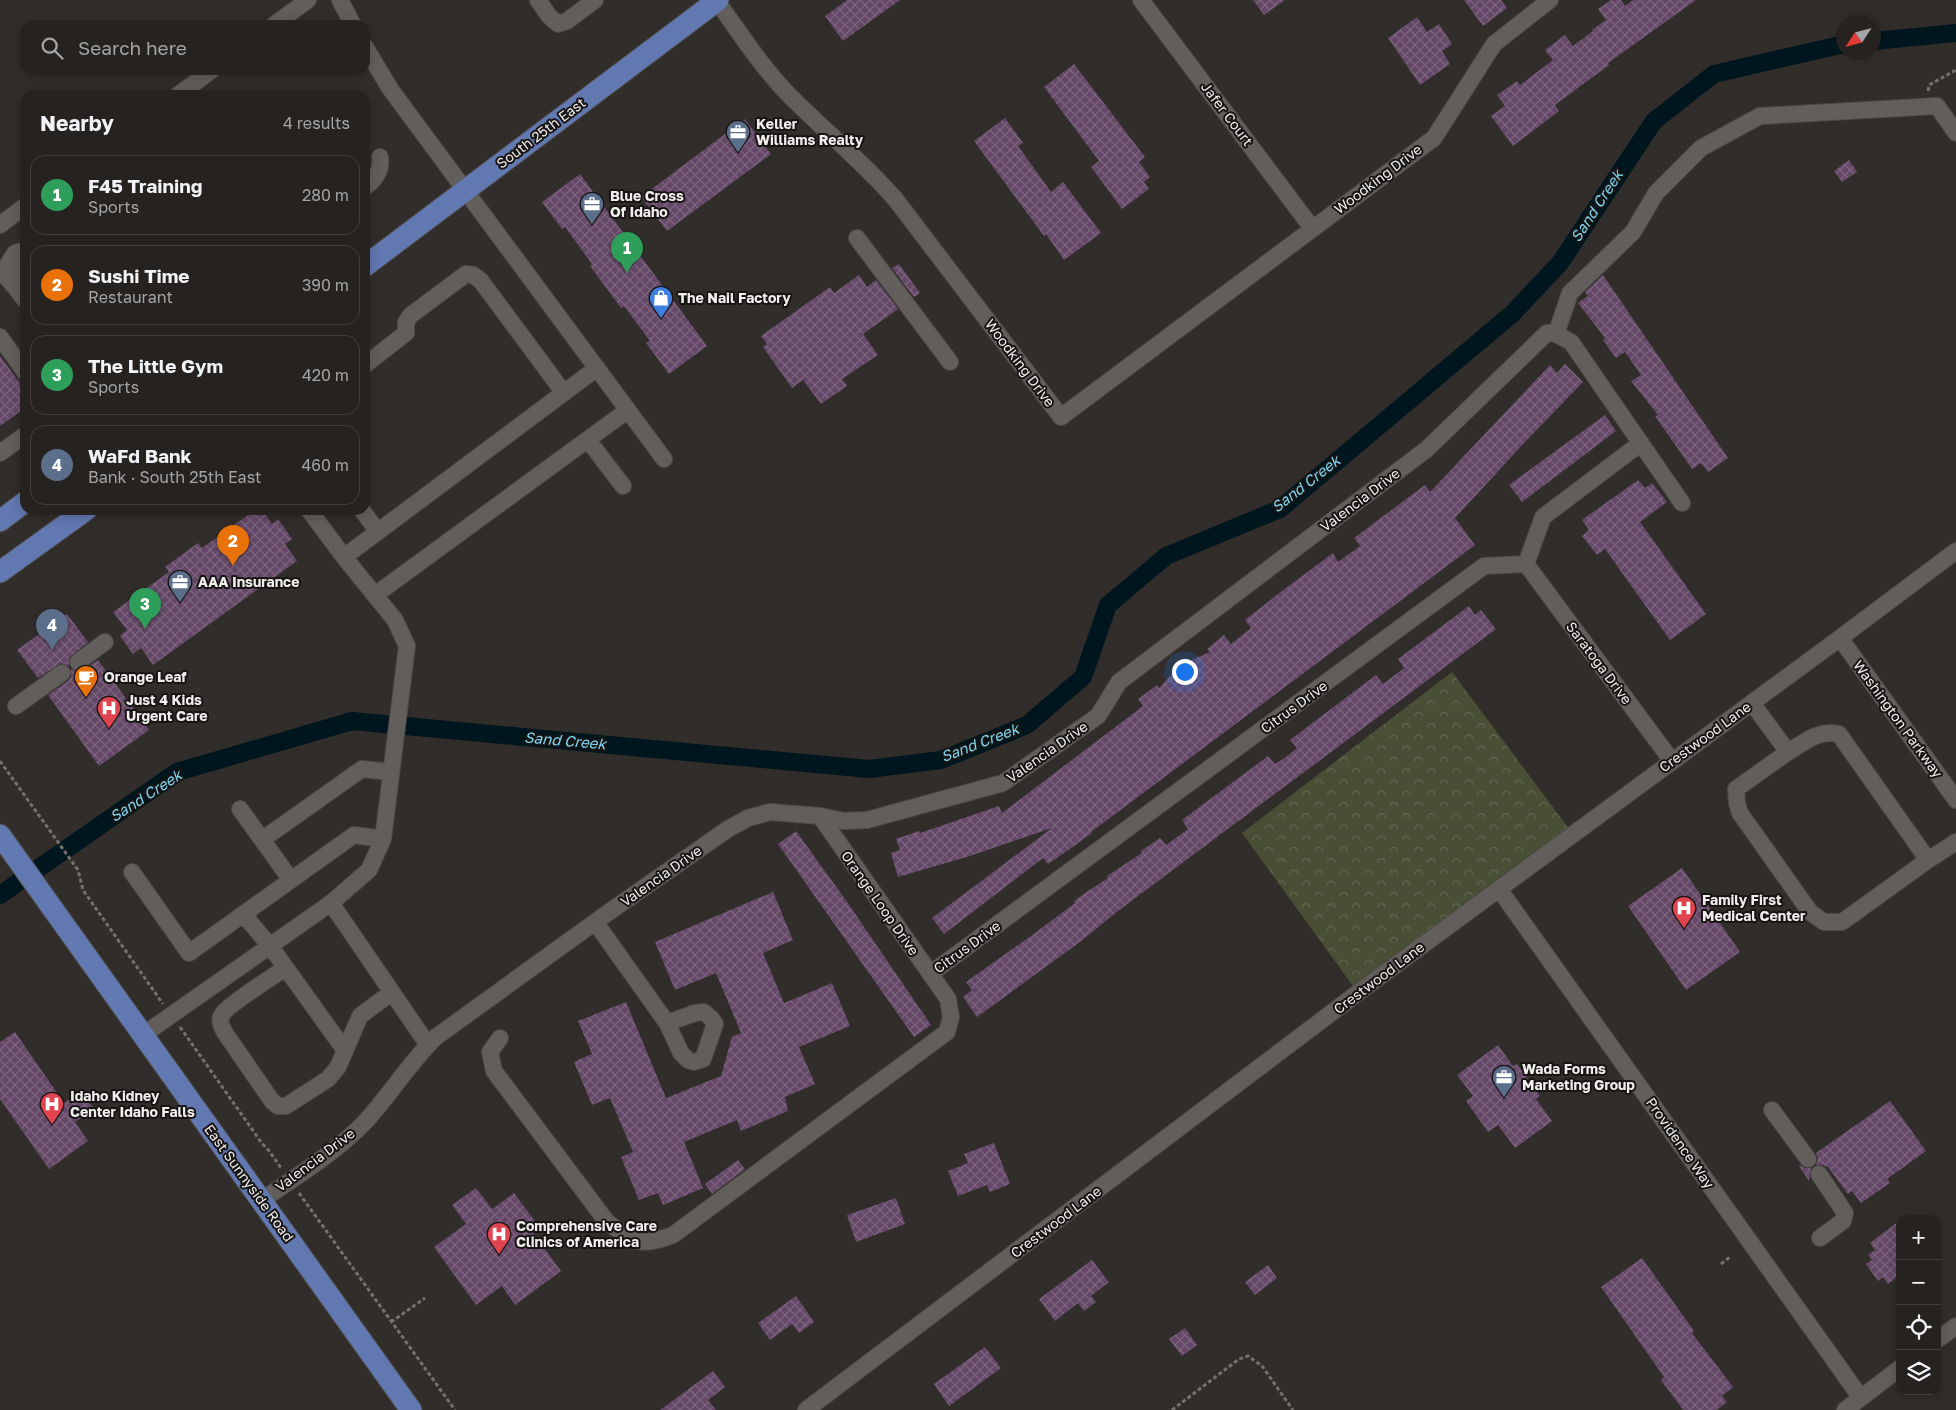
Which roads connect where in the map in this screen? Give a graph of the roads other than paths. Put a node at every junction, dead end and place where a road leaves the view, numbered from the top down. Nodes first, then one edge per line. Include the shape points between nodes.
1 (308, 0) edge
2 (340, 0) edge
3 (538, 0) edge
4 (596, 0) edge
5 (716, 0) edge
6 (1141, 0) edge
7 (1550, 0) edge
8 (281, 20) edge
9 (350, 20) edge
10 (370, 55) edge
11 (205, 75) edge
12 (185, 90) edge
13 (1956, 133) edge
14 (380, 157) dead end
15 (370, 182) edge
16 (464, 191) junction
17 (20, 210) edge
18 (0, 225) edge
19 (1312, 228) junction
20 (857, 238) dead end
21 (20, 252) edge
22 (370, 262) edge
23 (20, 273) edge
24 (20, 294) edge
25 (1556, 334) junction
26 (0, 338) edge
27 (370, 361) edge
28 (950, 362) dead end
29 (20, 365) edge
30 (597, 368) junction
31 (564, 393) junction
32 (628, 410) junction
33 (20, 438) edge
34 (588, 440) junction
35 (1641, 443) junction
36 (0, 453) edge
37 (664, 459) dead end
38 (623, 486) dead end
39 (1682, 503) dead end
40 (20, 506) edge
41 (79, 515) edge
42 (313, 515) edge
43 (366, 515) edge
44 (0, 521) edge
45 (378, 532) junction
46 (1956, 551) edge
47 (344, 557) junction
48 (1526, 564) junction
49 (0, 572) edge
50 (375, 596) junction
51 (1840, 638) junction
52 (105, 642) dead end
53 (78, 662) dead end
54 (62, 673) dead end
55 (1752, 703) junction
56 (16, 706) dead end
57 (1788, 752) junction
58 (1672, 761) junction
59 (391, 772) junction
60 (1956, 800) edge
61 (240, 809) dead end
62 (820, 816) junction
63 (0, 834) edge
64 (383, 839) junction
65 (263, 840) junction
66 (1956, 842) edge
67 (1928, 860) junction
68 (132, 872) dead end
69 (291, 880) junction
70 (1499, 889) junction
71 (331, 903) junction
72 (243, 914) junction
73 (595, 922) junction
74 (270, 946) junction
75 (285, 968) junction
76 (930, 974) junction
77 (392, 992) junction
78 (667, 1023) dead end
79 (144, 1035) junction
80 (500, 1038) dead end
81 (428, 1045) junction
82 (344, 1049) junction
83 (1772, 1110) dead end
84 (1808, 1159) dead end
85 (1819, 1174) dead end
86 (262, 1200) junction
87 (1820, 1238) dead end
88 (1956, 1326) edge
89 (1941, 1337) edge
90 (1896, 1371) edge
91 (1861, 1398) junction
92 (411, 1410) edge
93 (806, 1410) edge
94 (1845, 1410) edge

1 - 8 street
2 - 9 street
3 - 4 street via 558,24
5 - 16 main road, South 25th East
5 - 19 street, Woodking Drive via 763,65 791,97 896,200 1061,418
6 - 19 street, Jafer Court
7 - 19 street, Woodking Drive via 1494,44 1434,138
10 - 16 street via 391,90
11 - 12 street
13 - 25 street via 1937,106 1760,116 1700,148 1656,193 1633,232 1570,293
14 - 15 street via 382,165
16 - 22 main road, South 25th East
16 - 30 street
17 - 18 street
20 - 28 street
21 - 24 street via 15,253 5,269
23 - 24 street via 16,278
25 - 35 street via 1570,342
25 - 62 street, Valencia Drive via 1547,333 1427,449 1119,682 1098,716 1003,783 867,820 844,821
26 - 29 street
27 - 31 street via 406,334 406,322 411,315 466,274 473,275
30 - 31 street
30 - 32 street
31 - 45 street
32 - 34 street
32 - 37 street
33 - 36 street
34 - 38 street
34 - 50 street
35 - 39 street
35 - 48 street via 1543,517
40 - 44 main road
41 - 49 main road
42 - 47 street
43 - 45 street
45 - 47 street
46 - 51 street, Crestwood Lane
47 - 50 street
48 - 58 street, Saratoga Drive
48 - 76 street, Citrus Drive via 1484,566
50 - 59 street via 395,620 407,646
51 - 55 street, Crestwood Lane
51 - 60 street, Washington Parkway
52 - 53 street
54 - 56 street
55 - 57 street
55 - 58 street, Crestwood Lane
57 - 67 street via 1816,735 1839,734
57 - 67 street via 1736,789 1737,803 1740,813 1810,912 1824,922 1842,922
58 - 70 street, Crestwood Lane
59 - 64 street
59 - 65 street via 362,769
61 - 65 street
62 - 73 street, Valencia Drive via 770,812 748,818
62 - 76 street, Orange Loop Drive
63 - 79 main road, East Sunnyside Road
64 - 69 street via 354,835
64 - 71 street via 369,870
65 - 69 street
66 - 67 street
68 - 72 street via 188,952
69 - 72 street
70 - 91 street, Providence Way
70 - 93 street, Crestwood Lane
71 - 74 street
71 - 77 street
72 - 74 street
73 - 78 street
73 - 81 street, Valencia Drive
74 - 75 street
74 - 79 street
75 - 82 street
75 - 82 street via 231,1005 222,1013 220,1021 272,1100 278,1106 286,1106 328,1078 338,1067
76 - 80 street, Orange Loop Drive via 948,1000 951,1017 947,1032 674,1235 652,1243 629,1239 608,1222 494,1071 490,1052
77 - 81 street
77 - 82 street via 360,1016
79 - 86 main road, East Sunnyside Road
81 - 86 street, Valencia Drive via 365,1122 327,1155
83 - 84 street
85 - 87 street via 1845,1213 1843,1221
86 - 92 main road, East Sunnyside Road
88 - 89 street
90 - 91 street
91 - 94 street

